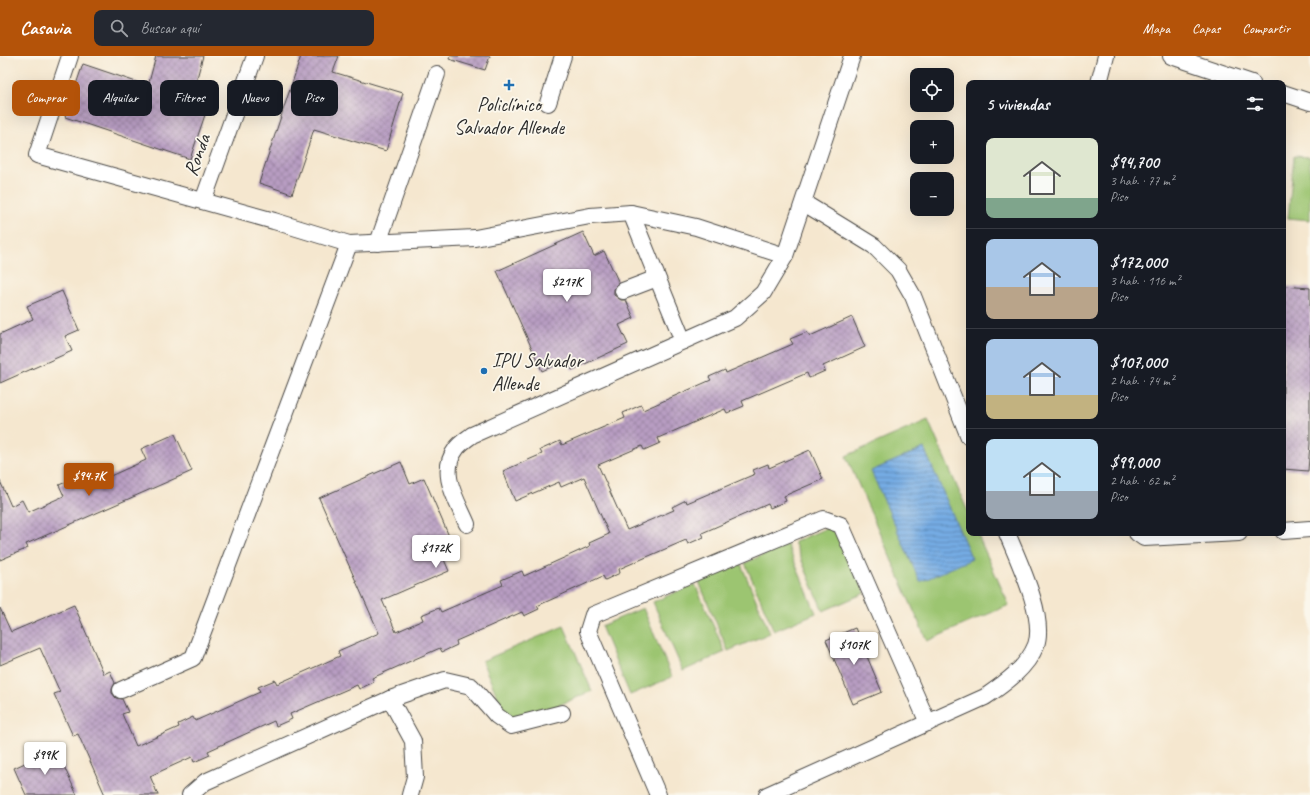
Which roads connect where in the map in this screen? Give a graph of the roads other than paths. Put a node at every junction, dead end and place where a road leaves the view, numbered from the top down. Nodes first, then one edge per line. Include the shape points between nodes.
1 (70, 56) edge
2 (255, 56) edge
3 (563, 56) edge
4 (852, 56) edge
5 (1106, 56) edge
6 (1171, 56) edge
7 (437, 74) dead end
8 (1100, 80) edge
9 (1243, 80) edge
10 (1286, 94) edge
11 (1310, 102) edge
12 (548, 103) dead end
13 (203, 201) junction
14 (804, 203) junction
15 (631, 214) junction
16 (378, 243) junction
17 (349, 244) junction
18 (785, 256) junction
19 (658, 278) junction
20 (623, 291) dead end
21 (683, 341) junction
22 (966, 429) edge
23 (466, 524) dead end
24 (1310, 529) edge
25 (1286, 531) edge
26 (1008, 536) edge
27 (1141, 536) edge
28 (1182, 536) edge
29 (121, 690) dead end
30 (390, 699) junction
31 (562, 713) dead end
32 (928, 724) junction
33 (190, 795) edge
34 (410, 795) edge
35 (658, 795) edge
36 (767, 795) edge

1 - 13 street via 37,155
2 - 13 street, Ronda
3 - 12 street
4 - 14 street
5 - 8 street
6 - 9 street
7 - 16 street
10 - 11 street
13 - 17 street
14 - 18 street
14 - 22 street via 874,246 898,270 913,296
15 - 16 street via 590,216 475,238
15 - 18 street via 696,226
15 - 19 street
16 - 17 street
17 - 29 street via 193,658
18 - 21 street via 763,292 735,318
19 - 20 street
19 - 21 street
21 - 23 street via 472,434 456,448 448,464 448,480
24 - 25 street
26 - 32 street via 1034,601 1036,644 1026,662 1008,681 985,697
27 - 28 street
30 - 31 street via 445,680 471,686 497,716 511,726
30 - 33 street via 206,782
30 - 34 street via 412,741 415,777
32 - 35 street via 841,525 824,519 592,615 588,631
32 - 36 street

